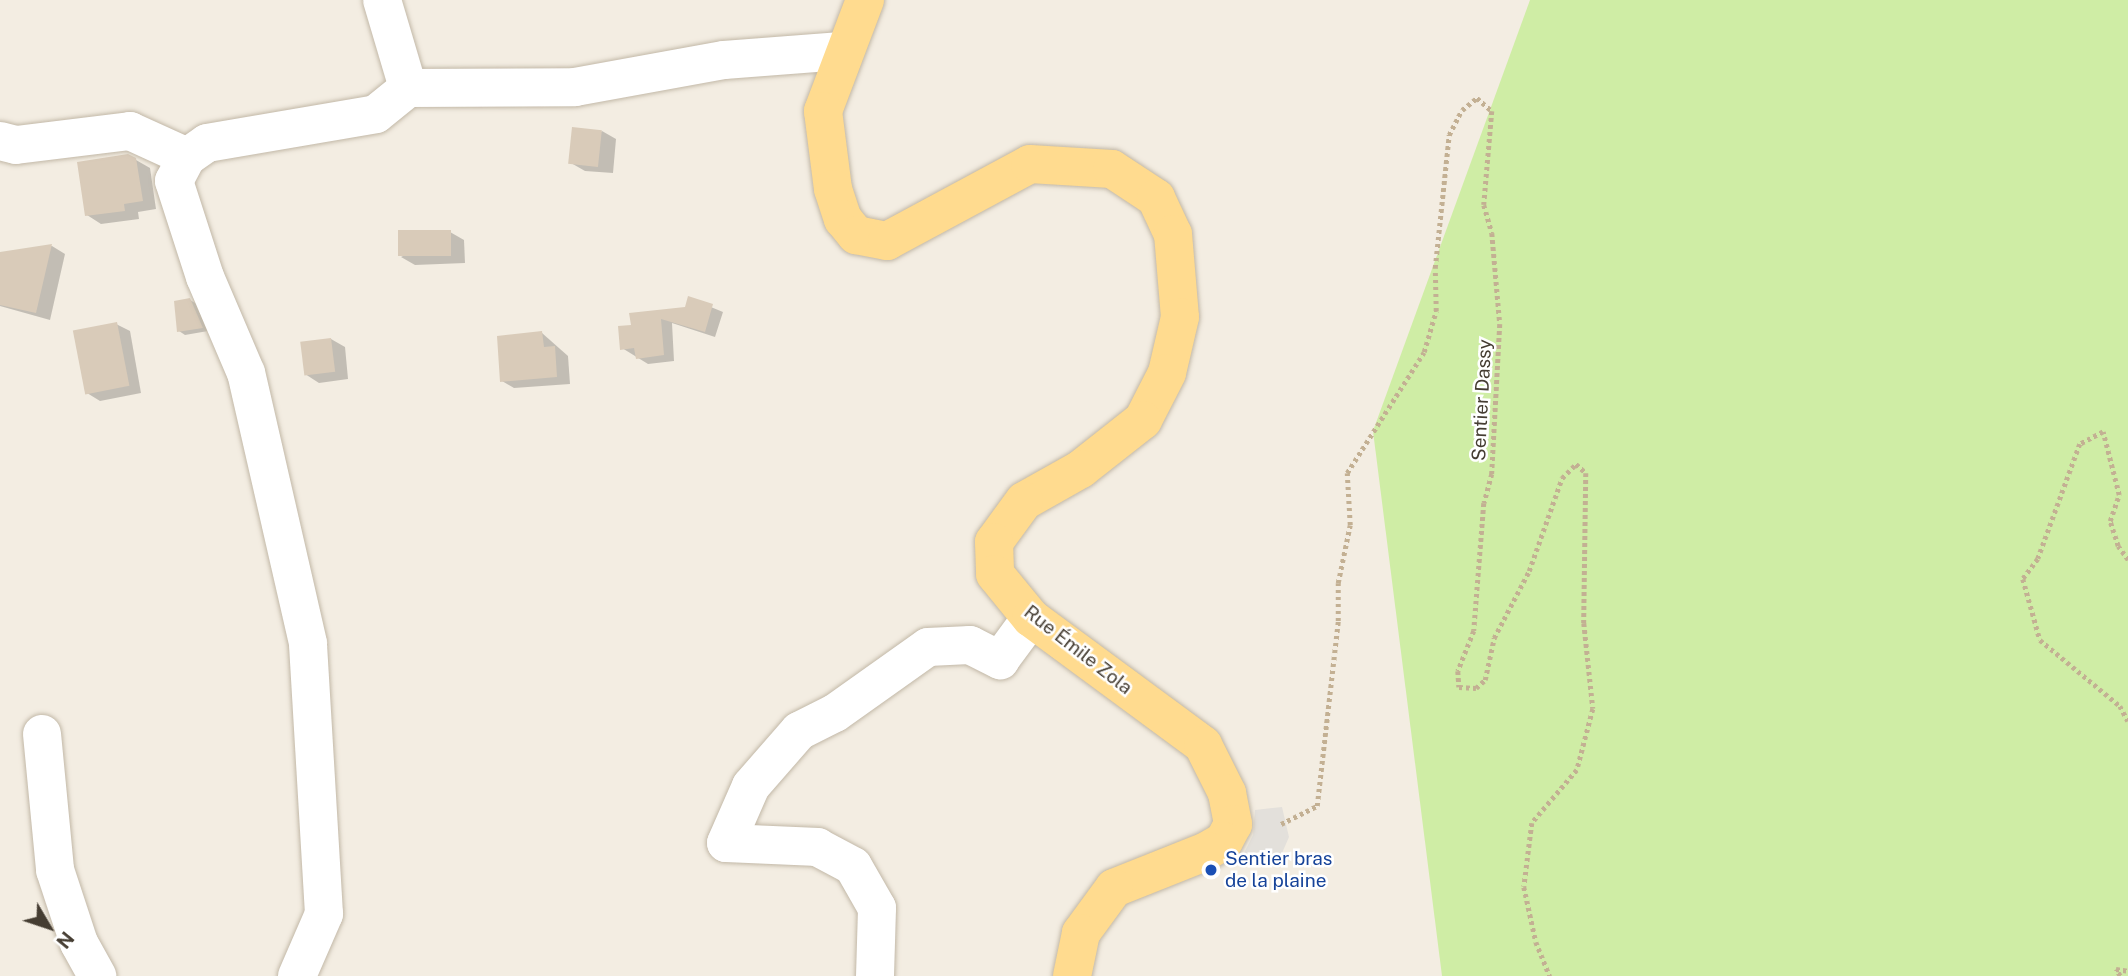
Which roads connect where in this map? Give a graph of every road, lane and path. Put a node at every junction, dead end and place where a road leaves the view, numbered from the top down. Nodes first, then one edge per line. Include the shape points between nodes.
1 (382, 0) edge
2 (865, 0) edge
3 (842, 51) junction
4 (408, 88) junction
5 (0, 141) edge
6 (187, 158) junction
7 (2128, 560) edge
8 (1031, 618) junction
9 (2128, 721) edge
10 (42, 734) dead end
11 (1281, 824) dead end
12 (2128, 971) edge
13 (97, 976) edge
14 (297, 976) edge
15 (874, 976) edge
16 (1072, 976) edge
17 (1550, 976) edge
18 (2120, 976) edge

1 - 4 street
2 - 3 main road, Rue Émile Zola
3 - 4 street via 724,61 575,87
3 - 8 main road, Rue Émile Zola via 823,111 833,189 843,219 856,235 887,241 1030,164 1112,169 1156,198 1173,234 1181,317 1167,373 1143,420 1082,470 1024,501 994,542 995,574
4 - 6 street via 376,114 207,143
5 - 6 street via 16,145 130,131
6 - 14 street via 174,181 205,277 246,373 308,643 324,914
7 - 9 path via 2110,521 2119,495 2104,432 2080,444 2038,559 2023,579 2040,640 2120,706
8 - 15 street via 1000,660 970,645 928,647 835,713 799,731 751,786 731,831 726,843 818,847 853,866 877,908
8 - 16 main road, Rue Émile Zola via 1203,746 1227,793 1233,824 1224,841 1207,851 1114,888 1081,933
10 - 13 street via 55,870 79,943
11 - 17 path, Sentier Dassy via 1317,806 1338,621 1338,583 1350,525 1347,473 1424,352 1436,311 1435,268 1449,135 1462,110 1477,98 1492,111 1484,205 1500,288 1500,324 1492,474 1485,503 1474,631 1458,671 1458,687 1476,688 1485,680 1494,638 1529,571 1562,478 1576,464 1586,473 1584,623 1593,709 1577,770 1532,823 1524,887 1536,942
12 - 18 path via 2116,969

